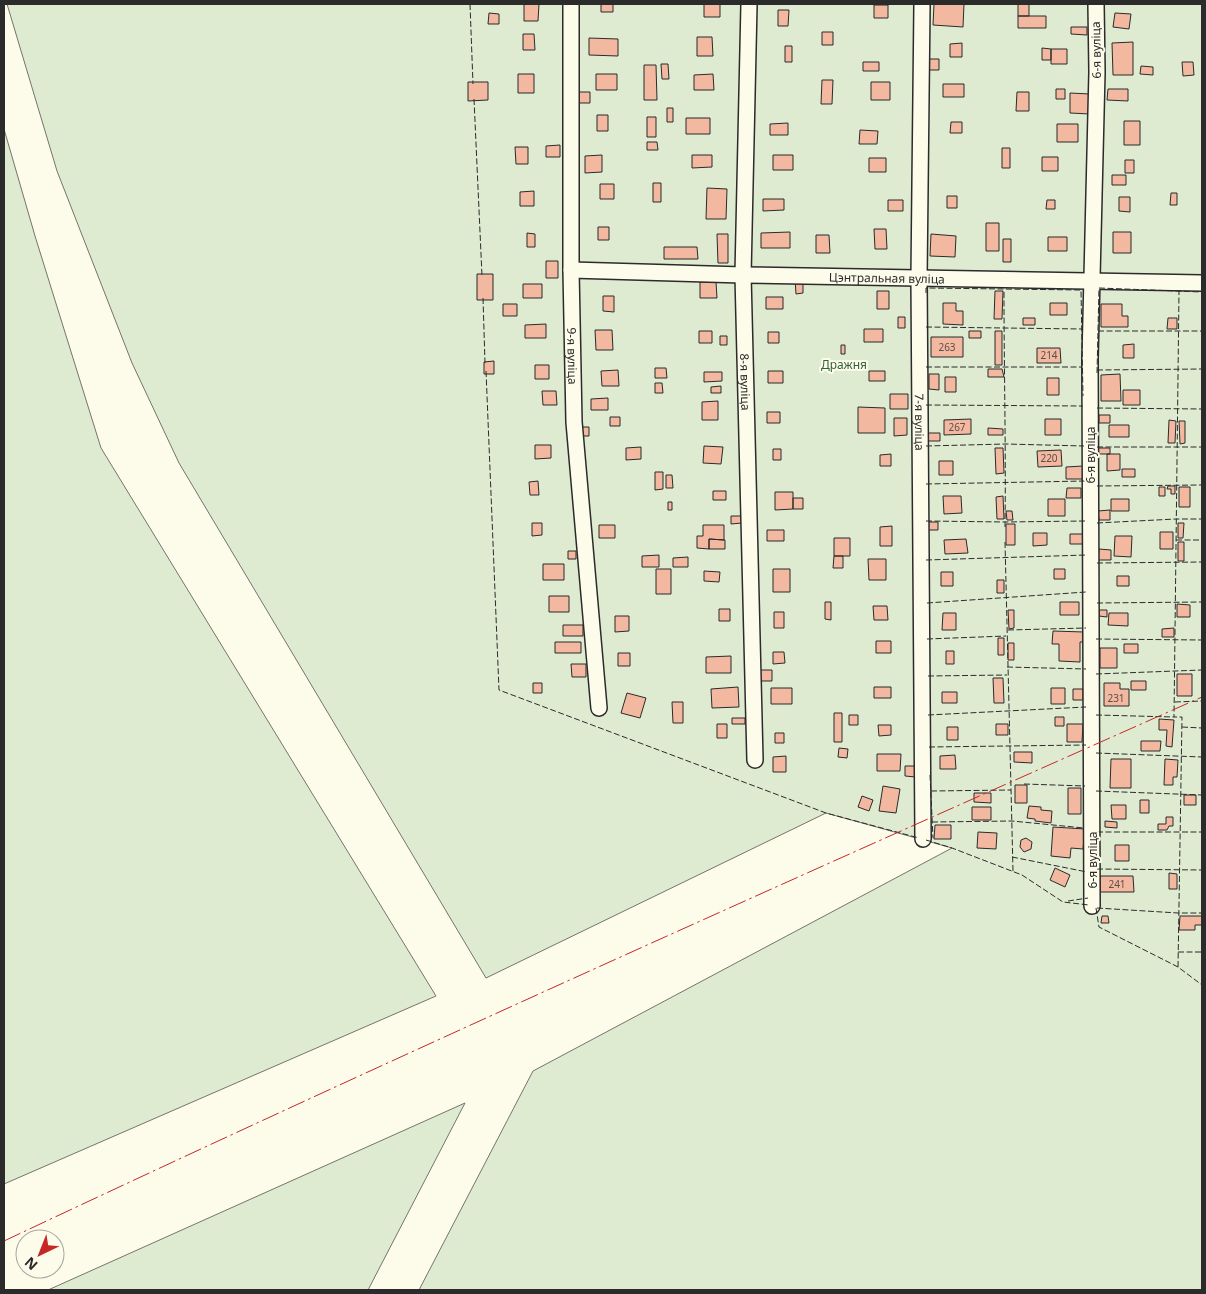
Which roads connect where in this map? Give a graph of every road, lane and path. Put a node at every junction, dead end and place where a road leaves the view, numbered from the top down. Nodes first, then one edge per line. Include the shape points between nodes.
1 (571, 4) edge
2 (749, 4) edge
3 (922, 4) edge
4 (1096, 4) edge
5 (572, 270) junction
6 (743, 275) junction
7 (919, 278) junction
8 (1092, 280) junction
9 (1202, 283) edge
10 (599, 708) dead end
11 (754, 760) dead end
12 (923, 840) dead end
13 (1092, 906) dead end

1 - 5 street, 9-я вуліца
2 - 6 street, 8-я вуліца
3 - 7 street, 7-я вуліца
4 - 8 street, 6-я вуліца
5 - 6 street, Цэнтральная вуліца
5 - 10 street, 9-я вуліца via 574,422
6 - 7 street, Цэнтральная вуліца
6 - 11 street, 8-я вуліца
7 - 8 street, Цэнтральная вуліца
7 - 12 street, 7-я вуліца
8 - 9 street, Цэнтральная вуліца
8 - 13 street, 6-я вуліца

